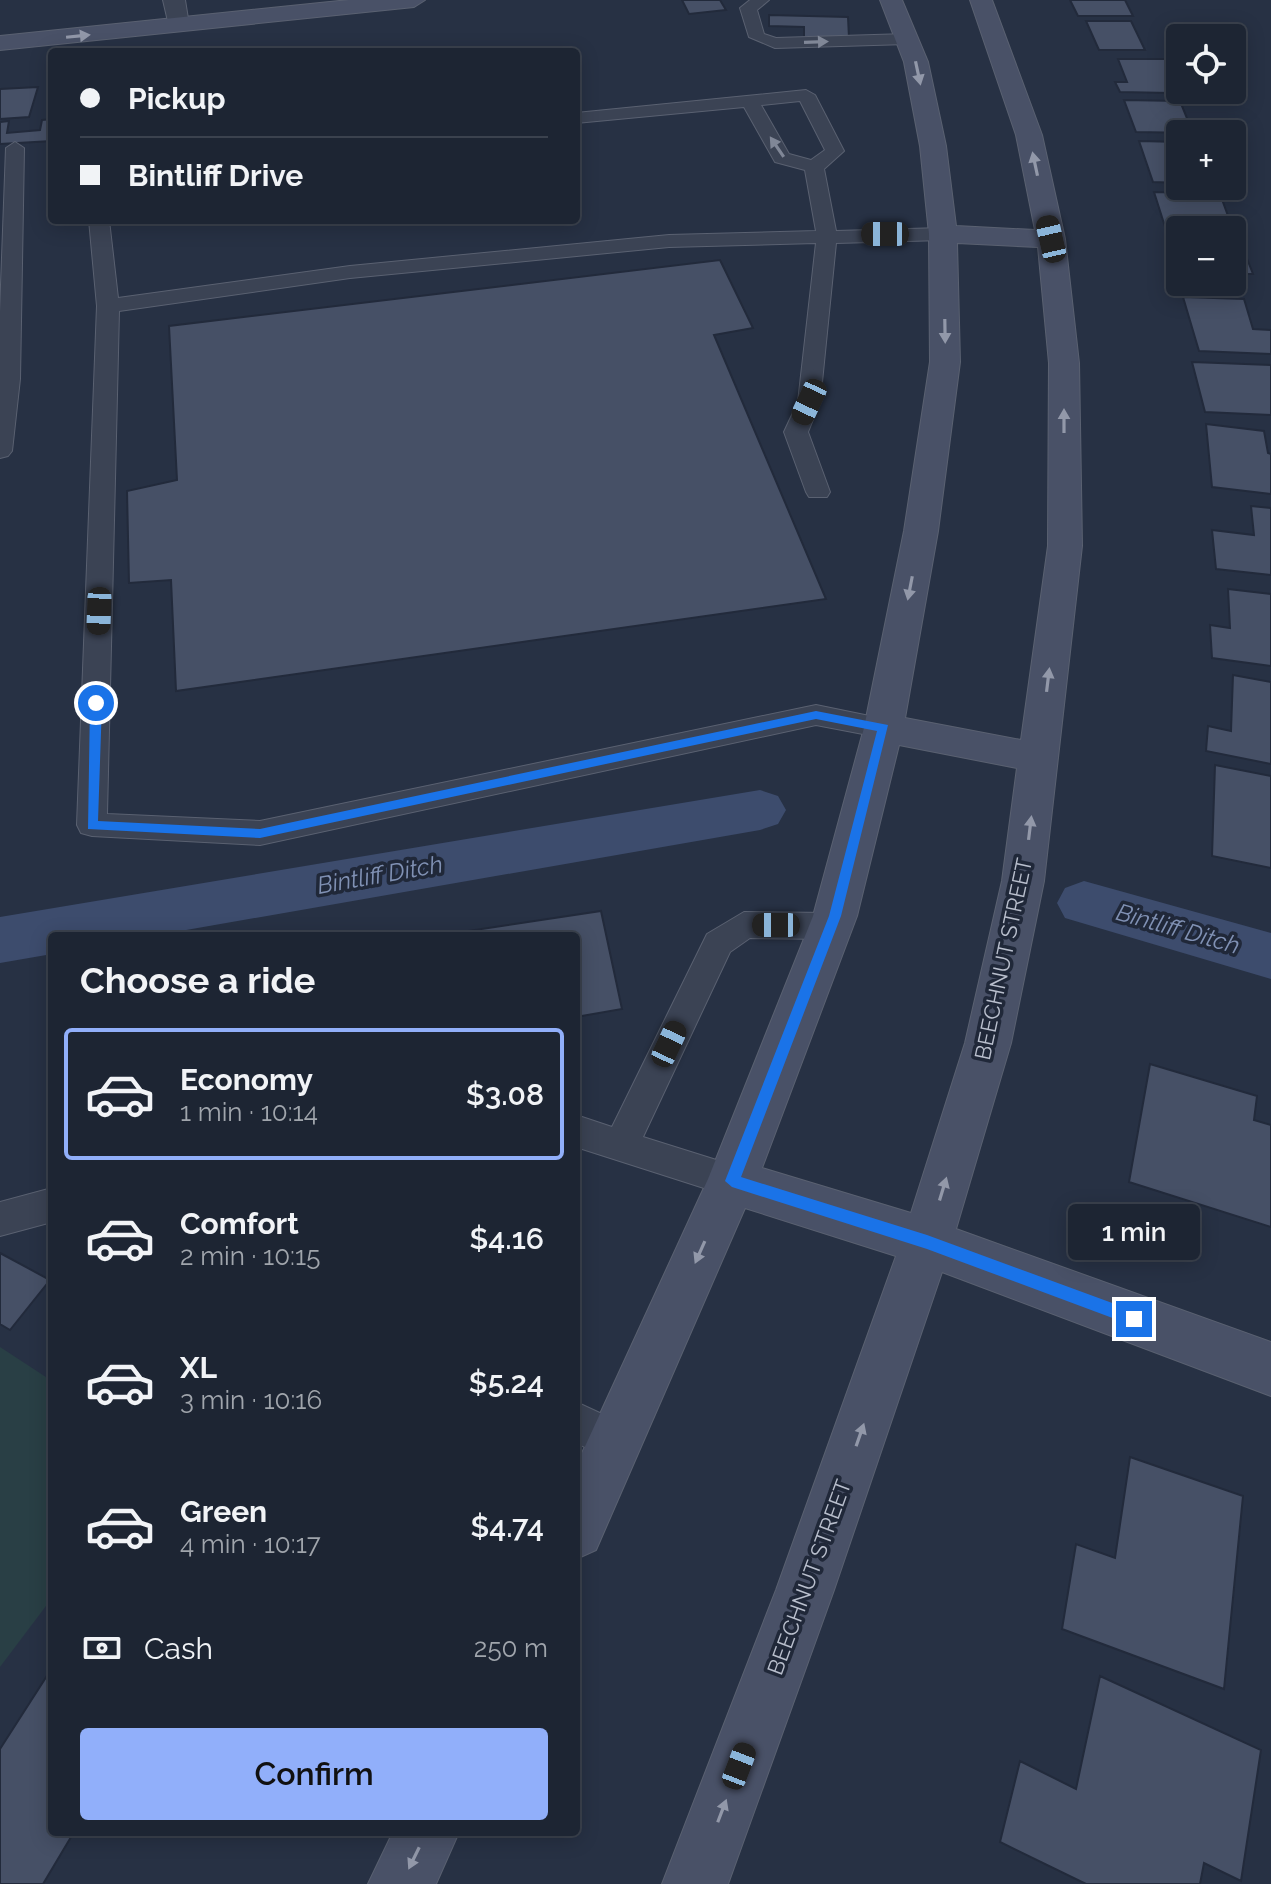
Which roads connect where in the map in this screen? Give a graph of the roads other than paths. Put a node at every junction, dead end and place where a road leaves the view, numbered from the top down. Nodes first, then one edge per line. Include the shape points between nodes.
1 (200, 0) edge
2 (414, 0) edge
3 (761, 0) edge
4 (891, 0) edge
5 (981, 0) edge
6 (127, 7) dead end
7 (176, 9) edge
8 (907, 39) junction
9 (0, 43) edge
10 (749, 100) junction
11 (580, 118) edge
12 (15, 148) dead end
13 (814, 167) junction
14 (6, 195) edge
15 (99, 224) edge
16 (943, 234) junction
17 (827, 235) junction
18 (1051, 239) junction
19 (6, 262) edge
20 (108, 306) junction
21 (0, 451) edge
22 (818, 492) dead end
23 (884, 728) junction
24 (1038, 758) junction
25 (830, 926) junction
26 (580, 1132) edge
27 (621, 1146) junction
28 (732, 1181) junction
29 (48, 1206) edge
30 (0, 1219) edge
31 (927, 1242) junction
32 (1271, 1369) edge
33 (596, 1432) edge
34 (580, 1510) edge
35 (425, 1836) edge
36 (401, 1884) edge
37 (695, 1884) edge

1 - 7 main road
2 - 7 main road
3 -> 8 lane via 748,8 757,37 776,51
4 - 8 main road
18 -> 5 main road, BEECHNUT STREET via 1029,135
6 - 7 main road
9 -> 7 main road
8 -> 16 main road via 933,146
10 - 11 lane
13 -> 10 lane via 782,158
10 - 13 lane via 806,95 835,151
12 - 14 lane
13 - 17 lane
14 - 19 lane
15 - 20 lane
16 - 17 lane
16 - 18 main road
16 -> 23 main road via 945,362 921,531
17 - 20 lane via 669,241 406,267
17 - 22 lane via 809,402 796,432
24 -> 18 main road, BEECHNUT STREET via 1065,546 1064,363
19 - 21 lane via 9,379
20 - 23 lane via 92,825 260,833 816,715
23 - 24 main road
23 - 25 main road
31 -> 24 main road, BEECHNUT STREET via 988,1043 1023,881
25 - 27 lane via 744,925 718,943
25 - 28 main road
26 - 27 lane
27 - 28 lane
28 - 31 main road
28 -> 33 main road
29 - 30 lane
31 - 32 main road
37 -> 31 main road, BEECHNUT STREET
33 - 34 main road
35 -> 36 main road

